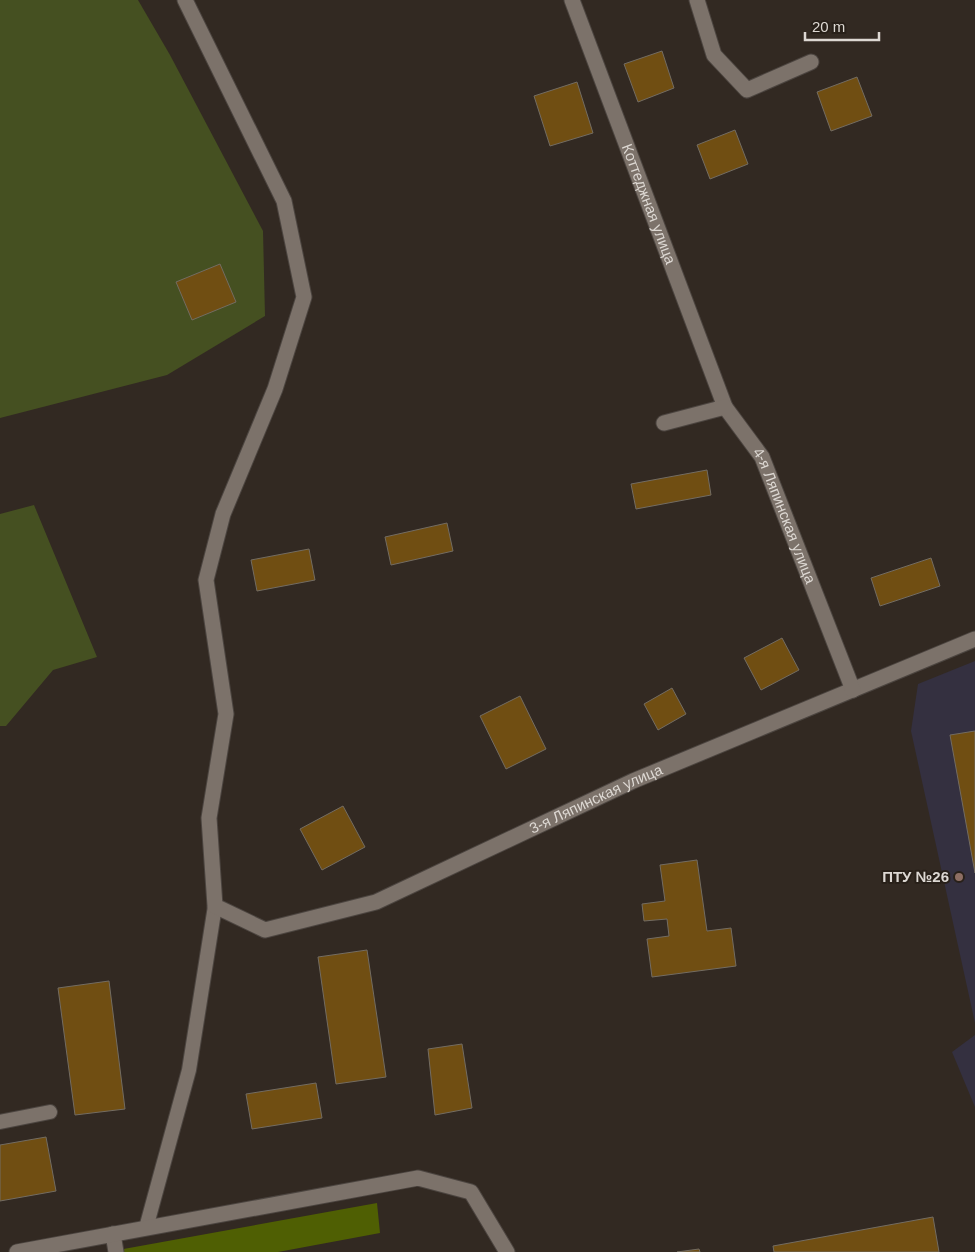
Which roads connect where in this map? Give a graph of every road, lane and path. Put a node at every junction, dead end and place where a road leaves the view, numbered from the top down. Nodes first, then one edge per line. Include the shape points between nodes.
1 (185, 0) edge
2 (572, 0) edge
3 (697, 0) edge
4 (811, 62) dead end
5 (725, 407) junction
6 (664, 424) dead end
7 (975, 639) edge
8 (853, 690) junction
9 (215, 906) junction
10 (50, 1112) dead end
11 (0, 1122) edge
12 (146, 1228) junction
13 (114, 1234) junction
14 (17, 1252) edge
15 (116, 1252) edge
16 (507, 1252) edge

1 - 9 street via 284,201 304,298 274,389 223,514 206,580 226,714 209,818
2 - 5 street, Коттеджная улица
3 - 4 street via 714,55 747,90
5 - 6 street
5 - 8 street, 4-я Ляпинская улица via 762,457
7 - 8 street, 3-я Ляпинская улица
8 - 9 street, 3-я Ляпинская улица via 633,781 376,902 265,930
9 - 12 lane via 189,1070
10 - 11 lane
12 - 13 street
12 - 16 street via 418,1178 471,1192
13 - 14 street
13 - 15 street

